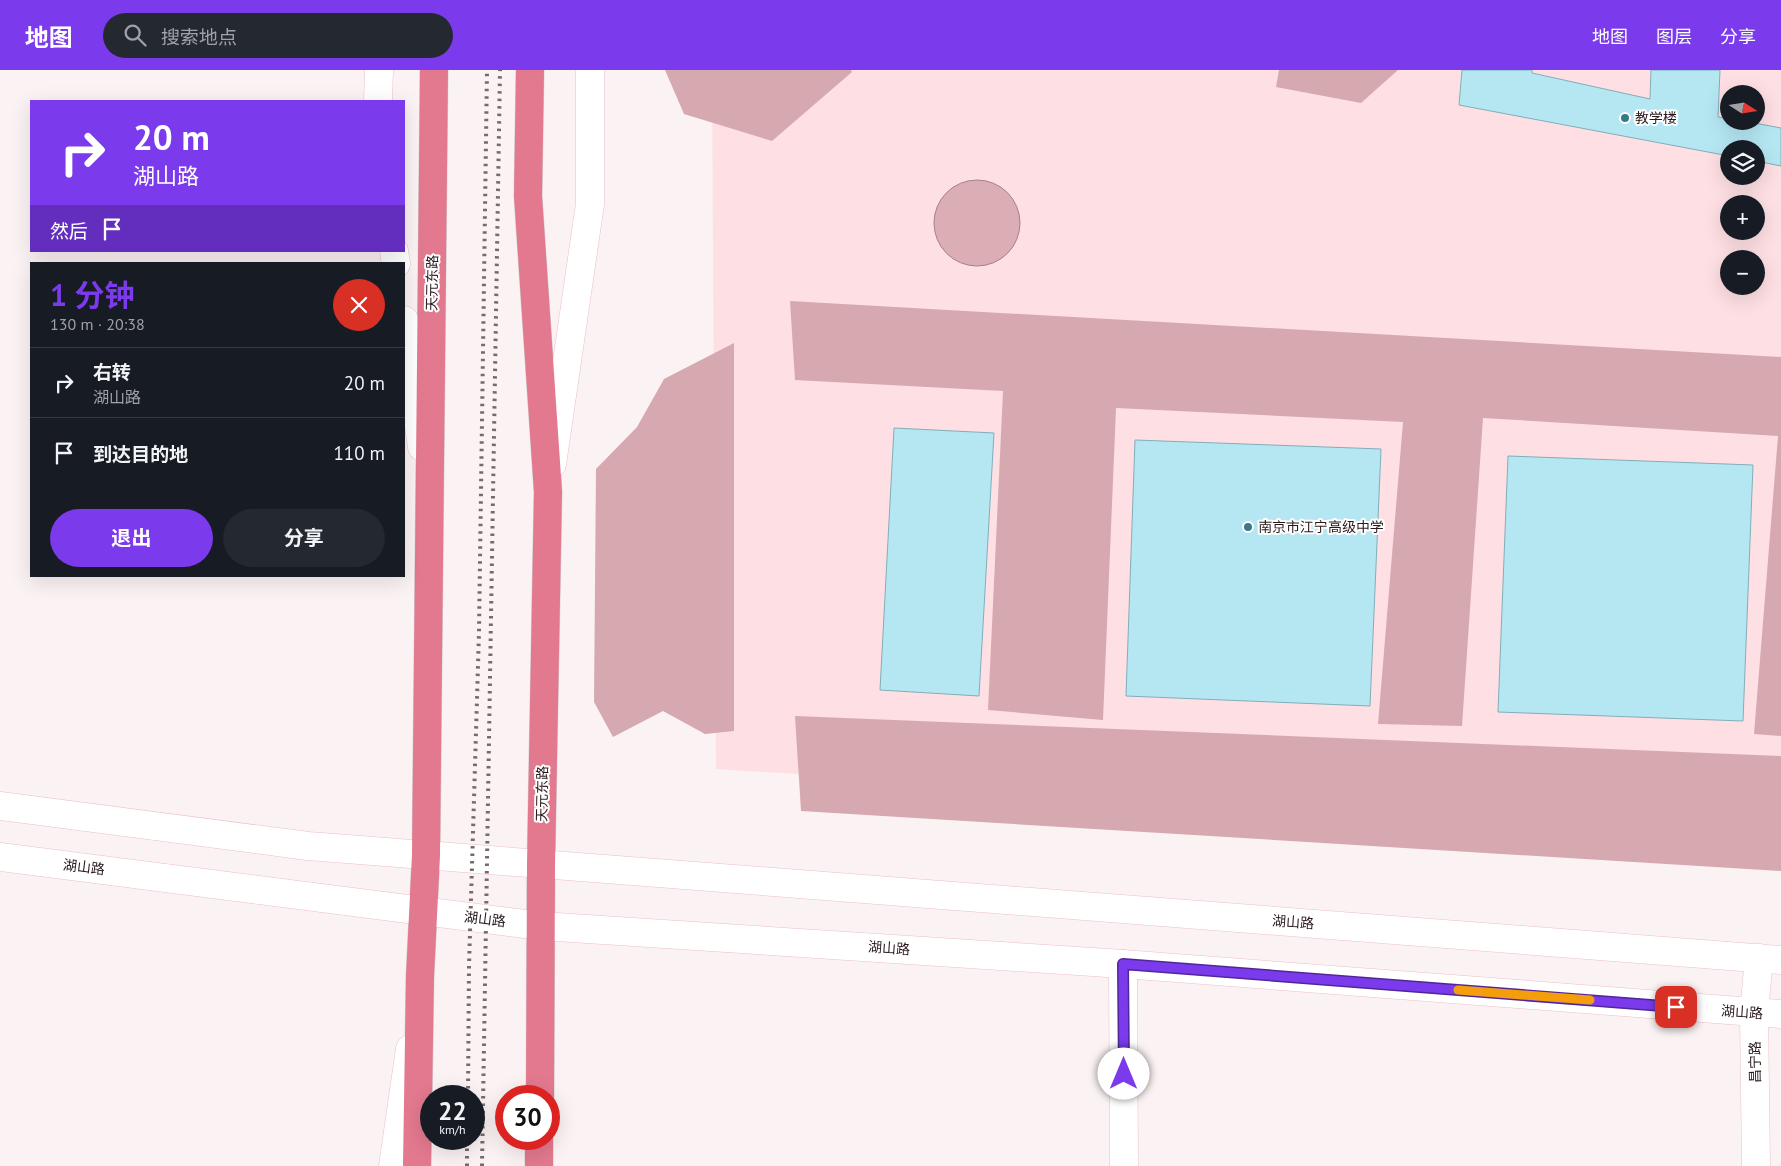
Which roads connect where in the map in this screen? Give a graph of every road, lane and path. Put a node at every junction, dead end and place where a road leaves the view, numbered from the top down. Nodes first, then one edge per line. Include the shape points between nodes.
1 (378, 70) edge
2 (434, 70) edge
3 (530, 70) edge
4 (590, 70) edge
5 (378, 100) edge
6 (405, 327) edge
7 (548, 492) junction
8 (429, 495) junction
9 (0, 806) edge
10 (426, 855) junction
11 (0, 857) edge
12 (541, 864) junction
13 (424, 911) junction
14 (541, 926) junction
15 (1770, 959) edge
16 (1123, 964) junction
17 (420, 976) junction
18 (1754, 1013) junction
19 (1781, 1014) edge
20 (540, 1085) edge
21 (539, 1150) edge
22 (393, 1166) edge
23 (417, 1166) edge
24 (538, 1166) edge
25 (1124, 1166) edge
26 (1756, 1166) edge

1 - 5 main road
2 - 8 highway, 天元东路
3 - 7 highway, 天元东路 via 528,196
4 - 7 main road, 天元东路 via 590,204
6 - 8 main road, 天元东路
7 - 12 highway, 天元东路
8 - 10 highway, 天元东路
9 - 10 main road, 湖山路 via 308,846
10 - 12 main road, 湖山路
10 - 13 highway, 天元东路
11 - 13 main road, 湖山路
12 - 14 highway, 天元东路
12 - 15 main road, 湖山路
13 - 14 main road, 湖山路
13 - 17 highway, 天元东路
14 - 16 main road, 湖山路
14 - 20 highway, 天元东路
15 - 18 main road, 昌宁路
16 - 18 main road, 湖山路
16 - 25 main road
17 - 22 main road, 天元东路
17 - 23 highway, 天元东路
18 - 19 main road, 湖山路
18 - 26 main road, 昌宁路
21 - 24 highway

